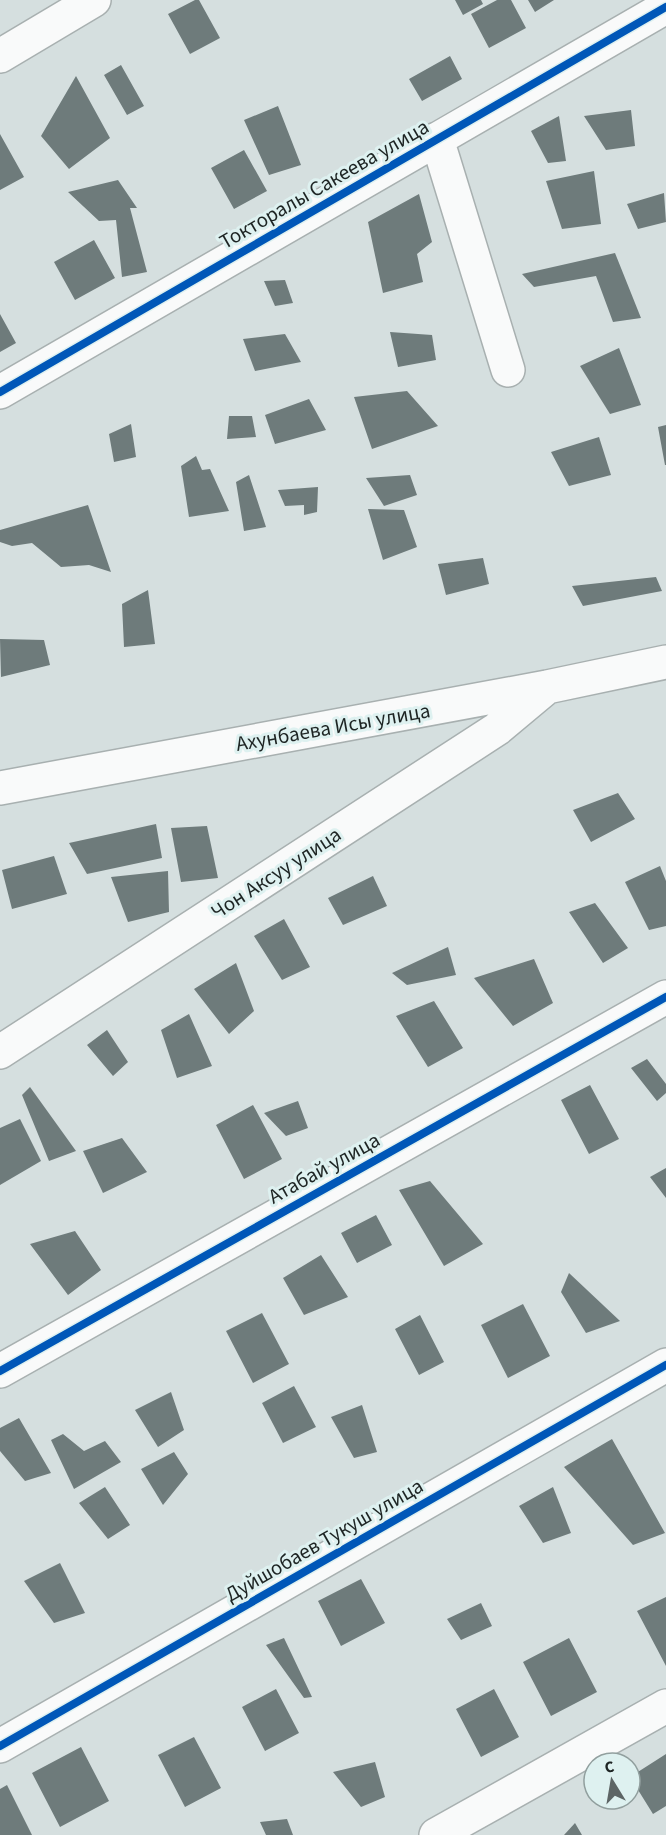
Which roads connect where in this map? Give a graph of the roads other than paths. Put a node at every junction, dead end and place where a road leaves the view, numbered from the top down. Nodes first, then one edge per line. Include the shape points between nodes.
1 (94, 0) edge
2 (666, 7) edge
3 (0, 56) edge
4 (437, 139) junction
5 (508, 370) dead end
6 (0, 392) edge
7 (666, 662) edge
8 (547, 687) junction
9 (0, 788) edge
10 (666, 997) edge
11 (0, 1052) edge
12 (666, 1365) edge
13 (0, 1371) edge
14 (666, 1706) edge
15 (0, 1746) edge
16 (436, 1835) edge

1 - 3 street
2 - 4 street, Токторалы Сакеева улица
4 - 5 street
4 - 6 street, Токторалы Сакеева улица
7 - 8 street, Ахунбаева Исы улица
8 - 9 street, Ахунбаева Исы улица
8 - 11 street, Чон Аксуу улица via 497,729
10 - 13 street, Атабай улица
12 - 15 street, Дуйшобаев Тукуш улица
14 - 16 street

